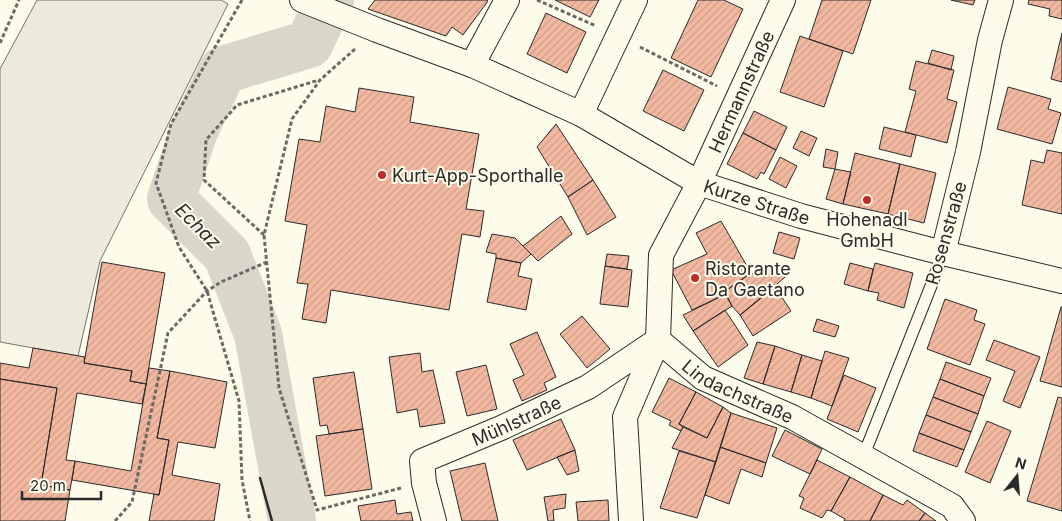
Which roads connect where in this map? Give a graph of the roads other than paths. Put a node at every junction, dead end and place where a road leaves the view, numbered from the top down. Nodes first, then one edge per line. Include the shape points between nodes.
1 (302, 0) edge
2 (507, 0) edge
3 (635, 0) edge
4 (783, 0) edge
5 (1001, 0) edge
6 (472, 65) junction
7 (581, 114) junction
8 (699, 183) junction
9 (943, 253) junction
10 (1062, 280) edge
11 (658, 340) junction
12 (863, 457) junction
13 (434, 521) edge
14 (631, 521) edge
15 (963, 521) edge

1 - 6 street, Kurze Straße
2 - 6 street
3 - 7 street
4 - 8 street, Hermannstraße
5 - 9 street, Rosenstraße
6 - 7 street, Kurze Straße
7 - 8 street, Kurze Straße
8 - 9 street, Kurze Straße via 801,216
8 - 11 street via 661,255
9 - 10 street, Kurze Straße
9 - 12 lane, Rosenstraße
11 - 12 street, Lindachstraße via 703,378 792,417
11 - 13 street, Mühlstraße via 588,387 422,461
11 - 14 street via 625,417
12 - 15 street, Lindachstraße via 952,506

